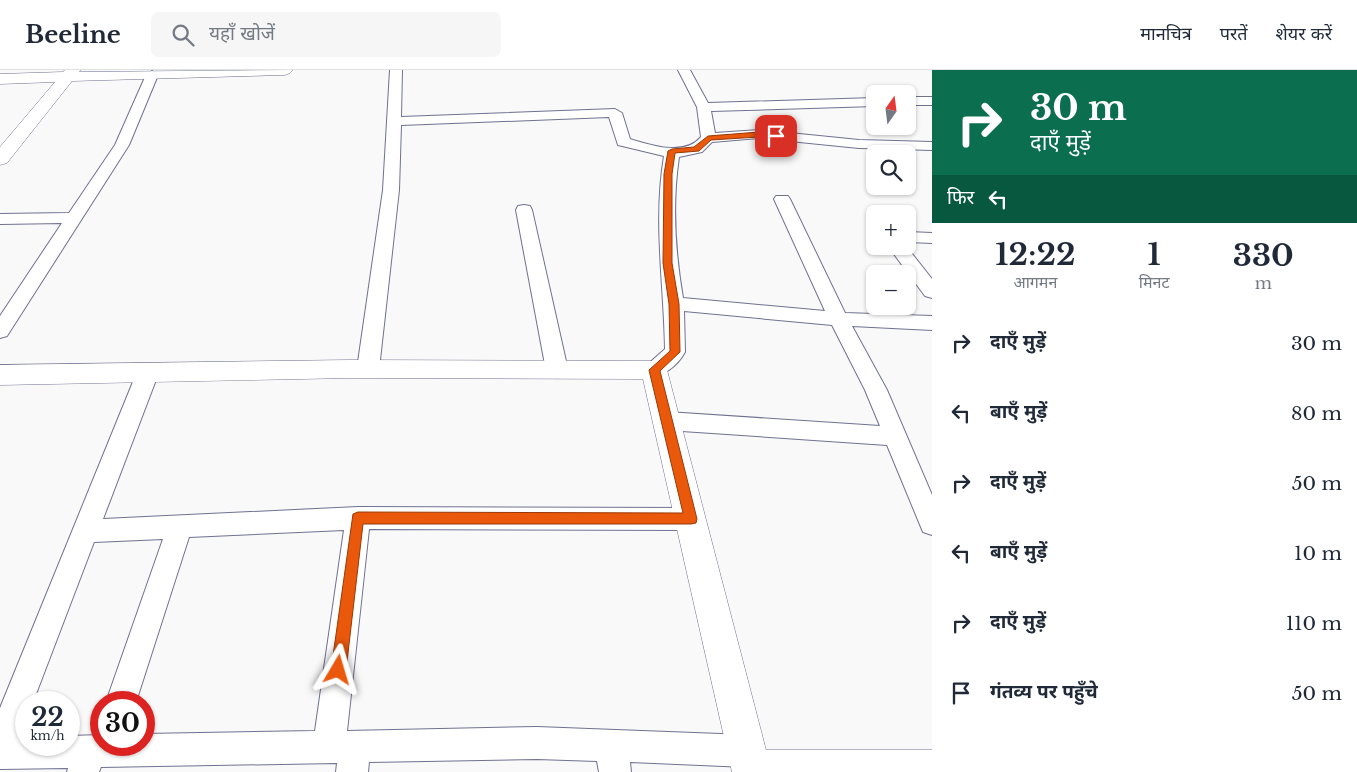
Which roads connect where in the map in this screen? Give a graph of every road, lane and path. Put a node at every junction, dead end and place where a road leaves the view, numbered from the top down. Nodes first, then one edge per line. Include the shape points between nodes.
1 (285, 70) edge
2 (396, 70) edge
3 (684, 70) edge
4 (204, 71) edge
5 (70, 74) edge
6 (152, 74) junction
7 (0, 79) edge
8 (916, 101) edge
9 (932, 101) edge
10 (866, 102) edge
11 (704, 107) junction
12 (394, 121) junction
13 (708, 138) junction
14 (931, 147) edge
15 (672, 151) junction
16 (0, 159) edge
17 (782, 198) dead end
18 (524, 210) dead end
19 (74, 218) junction
20 (0, 219) edge
21 (916, 237) edge
22 (932, 238) edge
23 (904, 255) edge
24 (932, 292) edge
25 (674, 304) junction
26 (838, 319) junction
27 (932, 323) edge
28 (0, 331) edge
29 (368, 369) junction
30 (557, 370) junction
31 (654, 370) junction
32 (148, 372) junction
33 (0, 375) edge
34 (667, 421) junction
35 (895, 436) junction
36 (358, 518) junction
37 (691, 519) junction
38 (932, 524) edge
39 (180, 526) junction
40 (86, 531) junction
41 (125, 691) edge
42 (0, 747) edge
43 (0, 753) edge
44 (90, 755) edge
45 (155, 755) edge
46 (345, 755) edge
47 (613, 759) edge
48 (750, 764) edge
49 (932, 770) edge

1 - 4 street
2 - 12 street
3 - 11 street
4 - 6 street
5 - 6 street
5 - 7 street
5 - 16 street
6 - 19 street via 122,144
8 - 9 street
10 - 11 street
11 - 13 street
12 - 15 street via 615,113 623,142 655,151
12 - 29 street via 391,190
13 - 14 street via 759,134
13 - 15 street via 696,150
15 - 25 street via 668,174 667,263
17 - 26 street
18 - 30 street
19 - 20 street
19 - 28 street
21 - 22 street
23 - 24 street
25 - 26 street
25 - 31 street via 675,352
26 - 27 street
26 - 35 street via 876,390
29 - 30 street
29 - 32 street
30 - 31 street
31 - 34 street
32 - 33 street
32 - 40 street
34 - 35 street
34 - 37 street
35 - 38 street
36 - 37 street
36 - 39 street
36 - 46 street
37 - 48 street
39 - 40 street
39 - 41 street
40 - 42 street
43 - 44 street
45 - 46 street
46 - 47 street via 537,743
47 - 48 street
48 - 49 street

